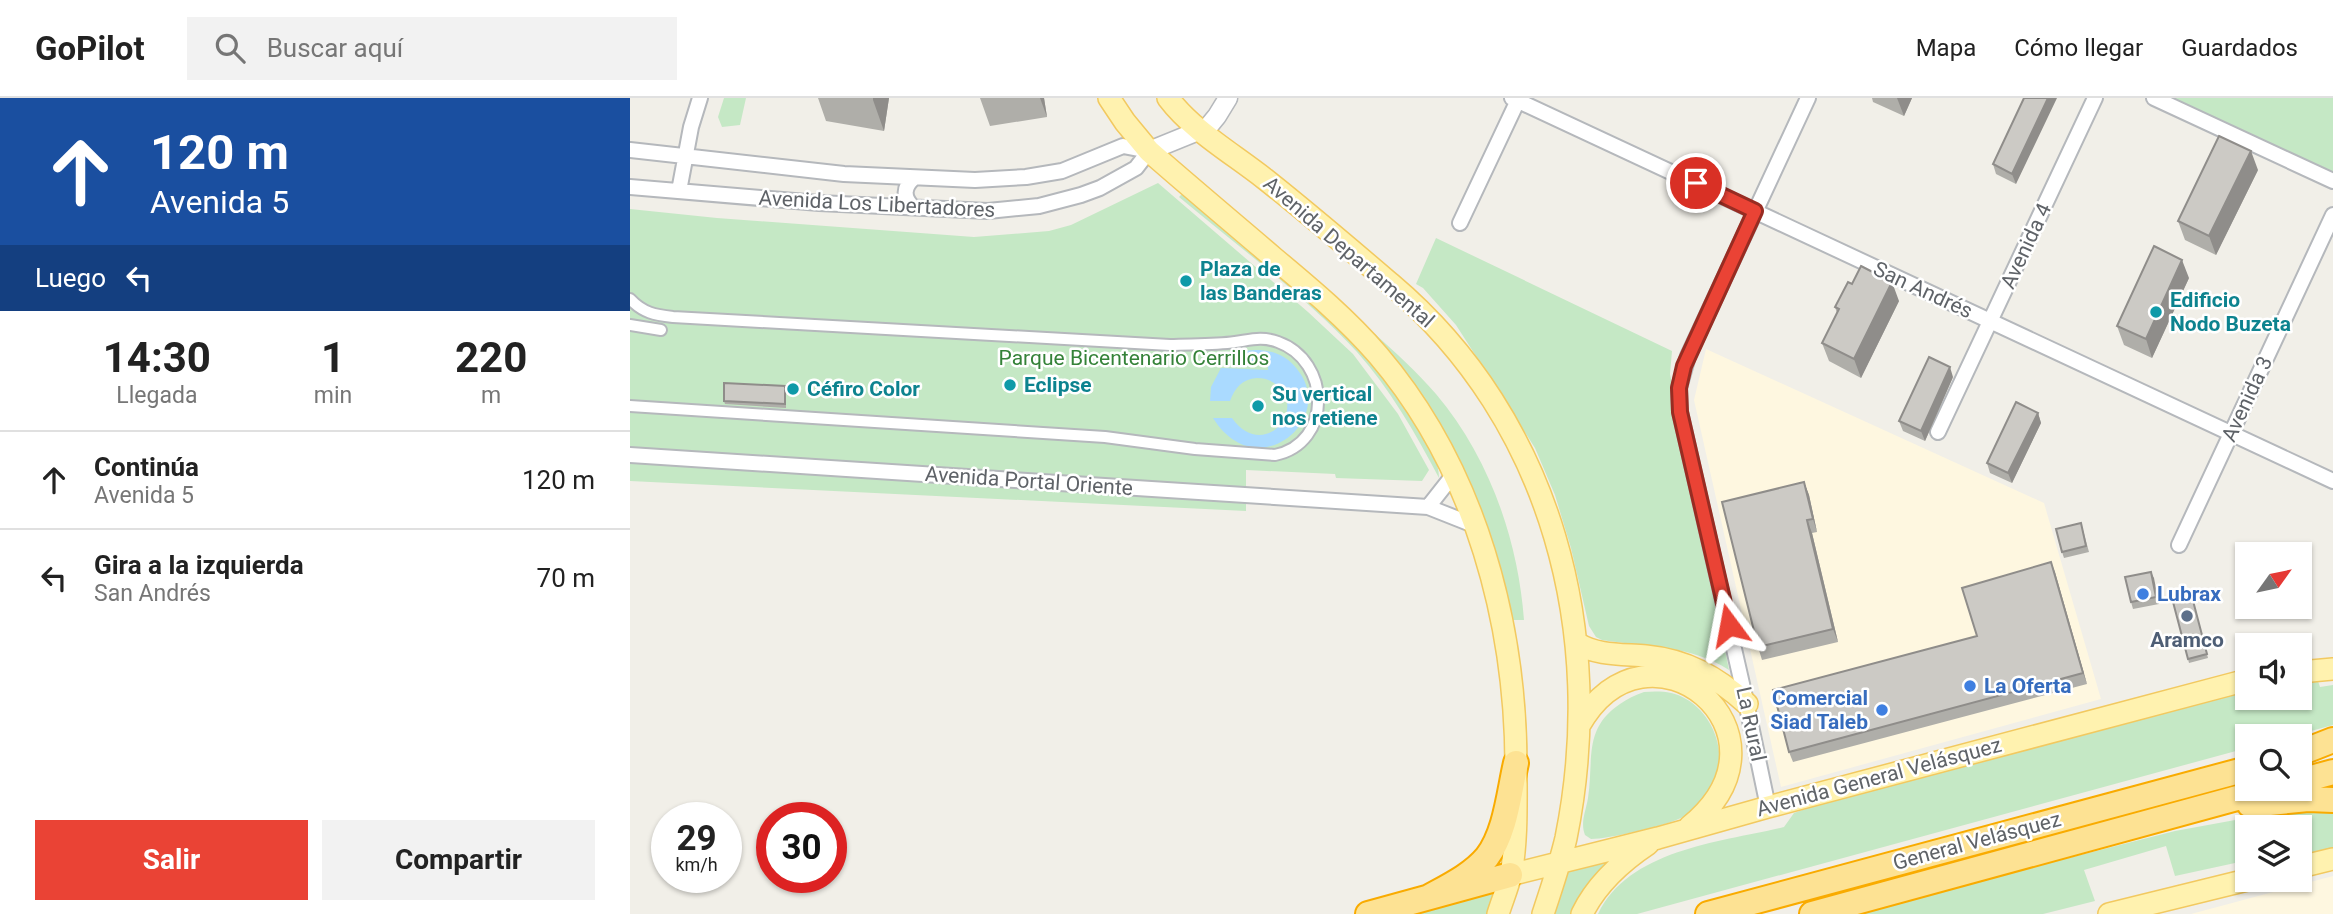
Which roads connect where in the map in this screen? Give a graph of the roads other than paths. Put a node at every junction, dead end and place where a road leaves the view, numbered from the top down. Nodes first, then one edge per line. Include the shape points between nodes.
1 (700, 98) edge
2 (1109, 98) edge
3 (1167, 98) edge
4 (1228, 98) edge
5 (1808, 98) edge
6 (2095, 98) edge
7 (2154, 98) edge
8 (1516, 99) edge
9 (1200, 131) junction
10 (630, 150) edge
11 (1149, 151) junction
12 (685, 156) junction
13 (914, 178) junction
14 (2333, 181) edge
15 (630, 187) edge
16 (679, 191) junction
17 (913, 207) junction
18 (1755, 211) junction
19 (2333, 215) edge
20 (1460, 223) dead end
21 (630, 299) edge
22 (1990, 321) junction
23 (630, 325) edge
24 (661, 330) dead end
25 (630, 406) edge
26 (1938, 432) dead end
27 (2231, 434) junction
28 (630, 455) edge
29 (1454, 474) junction
30 (2333, 481) edge
31 (1428, 507) junction
32 (1476, 526) junction
33 (2179, 545) dead end
34 (1577, 643) junction
35 (2333, 669) edge
36 (2312, 671) edge
37 (2235, 683) edge
38 (1747, 704) junction
39 (1578, 727) junction
40 (2333, 743) edge
41 (2312, 750) edge
42 (1516, 763) junction
43 (2235, 772) edge
44 (2333, 772) edge
45 (2312, 785) edge
46 (2312, 791) edge
47 (2312, 793) edge
48 (2333, 793) edge
49 (2235, 799) edge
50 (2333, 800) edge
51 (2239, 801) edge
52 (1768, 807) junction
53 (2204, 807) junction
54 (1685, 830) junction
55 (1658, 838) junction
56 (2333, 859) edge
57 (1559, 863) junction
58 (2312, 864) edge
59 (1510, 875) junction
60 (2235, 883) edge
61 (1429, 897) junction
62 (1368, 914) edge
63 (1498, 914) edge
64 (1543, 914) edge
65 (1582, 914) edge
66 (1708, 914) edge
67 (1812, 914) edge
68 (2109, 914) edge

1 - 12 street
2 - 11 main road
3 - 9 main road, Avenida Departamental
4 - 9 street via 1212,123
5 - 18 street, La Rural
6 - 22 street, Avenida 4
7 - 14 street
8 - 18 street, San Andrés
8 - 20 street
9 - 11 street, Avenida Los Libertadores
9 - 34 main road, Avenida Departamental via 1395,286 1474,373 1508,426 1541,493 1565,572
10 - 12 street, Avenida Los Libertadores
11 - 13 street, Avenida Los Libertadores via 1123,146 1062,171 1026,177
11 - 17 street, Avenida Los Libertadores via 1136,169 1061,201 988,212
11 - 29 main road via 1360,335 1398,380
12 - 13 street, Avenida Los Libertadores
12 - 16 street
13 - 17 street via 905,195
15 - 16 street, Avenida Los Libertadores
16 - 17 street, Avenida Los Libertadores
18 - 22 street, San Andrés
18 - 38 street, La Rural via 1688,356 1679,388 1680,412
19 - 27 street, Avenida 3
21 - 25 street via 651,314 673,317 1170,345 1250,338 1276,341 1299,354 1314,376 1318,407 1310,430 1296,446 1275,455 1105,437
22 - 26 street, Avenida 4
22 - 27 street, San Andrés
23 - 24 street
27 - 30 street, San Andrés
27 - 33 street, Avenida 3
28 - 31 street, Avenida Portal Oriente
29 - 31 street
29 - 32 main road
31 - 32 street, Avenida Portal Oriente
32 - 42 main road via 1501,612 1513,696
34 - 38 main road via 1593,651 1691,666
34 - 39 main road, Avenida Departamental
35 - 36 main road
37 - 52 main road, Avenida General Velásquez
38 - 52 street, La Rural
39 - 54 main road via 1606,691 1636,678 1673,679 1708,699 1729,735 1730,769 1714,803
39 - 57 main road, Avenida Departamental via 1574,788
40 - 41 highway
42 - 59 main road
42 - 61 highway via 1504,818 1488,856
43 - 66 highway, General Velásquez
44 - 45 highway
46 - 48 highway
47 - 50 highway
49 - 53 highway, General Velásquez
51 - 53 highway
52 - 54 main road, Avenida General Velásquez
53 - 67 highway, General Velásquez
54 - 55 main road, Avenida General Velásquez
55 - 57 main road, Avenida General Velásquez
55 - 65 main road via 1608,876
56 - 58 main road
57 - 59 main road, Avenida General Velásquez
57 - 64 main road, Avenida Departamental
59 - 61 highway
59 - 63 main road
60 - 68 main road
61 - 62 highway

